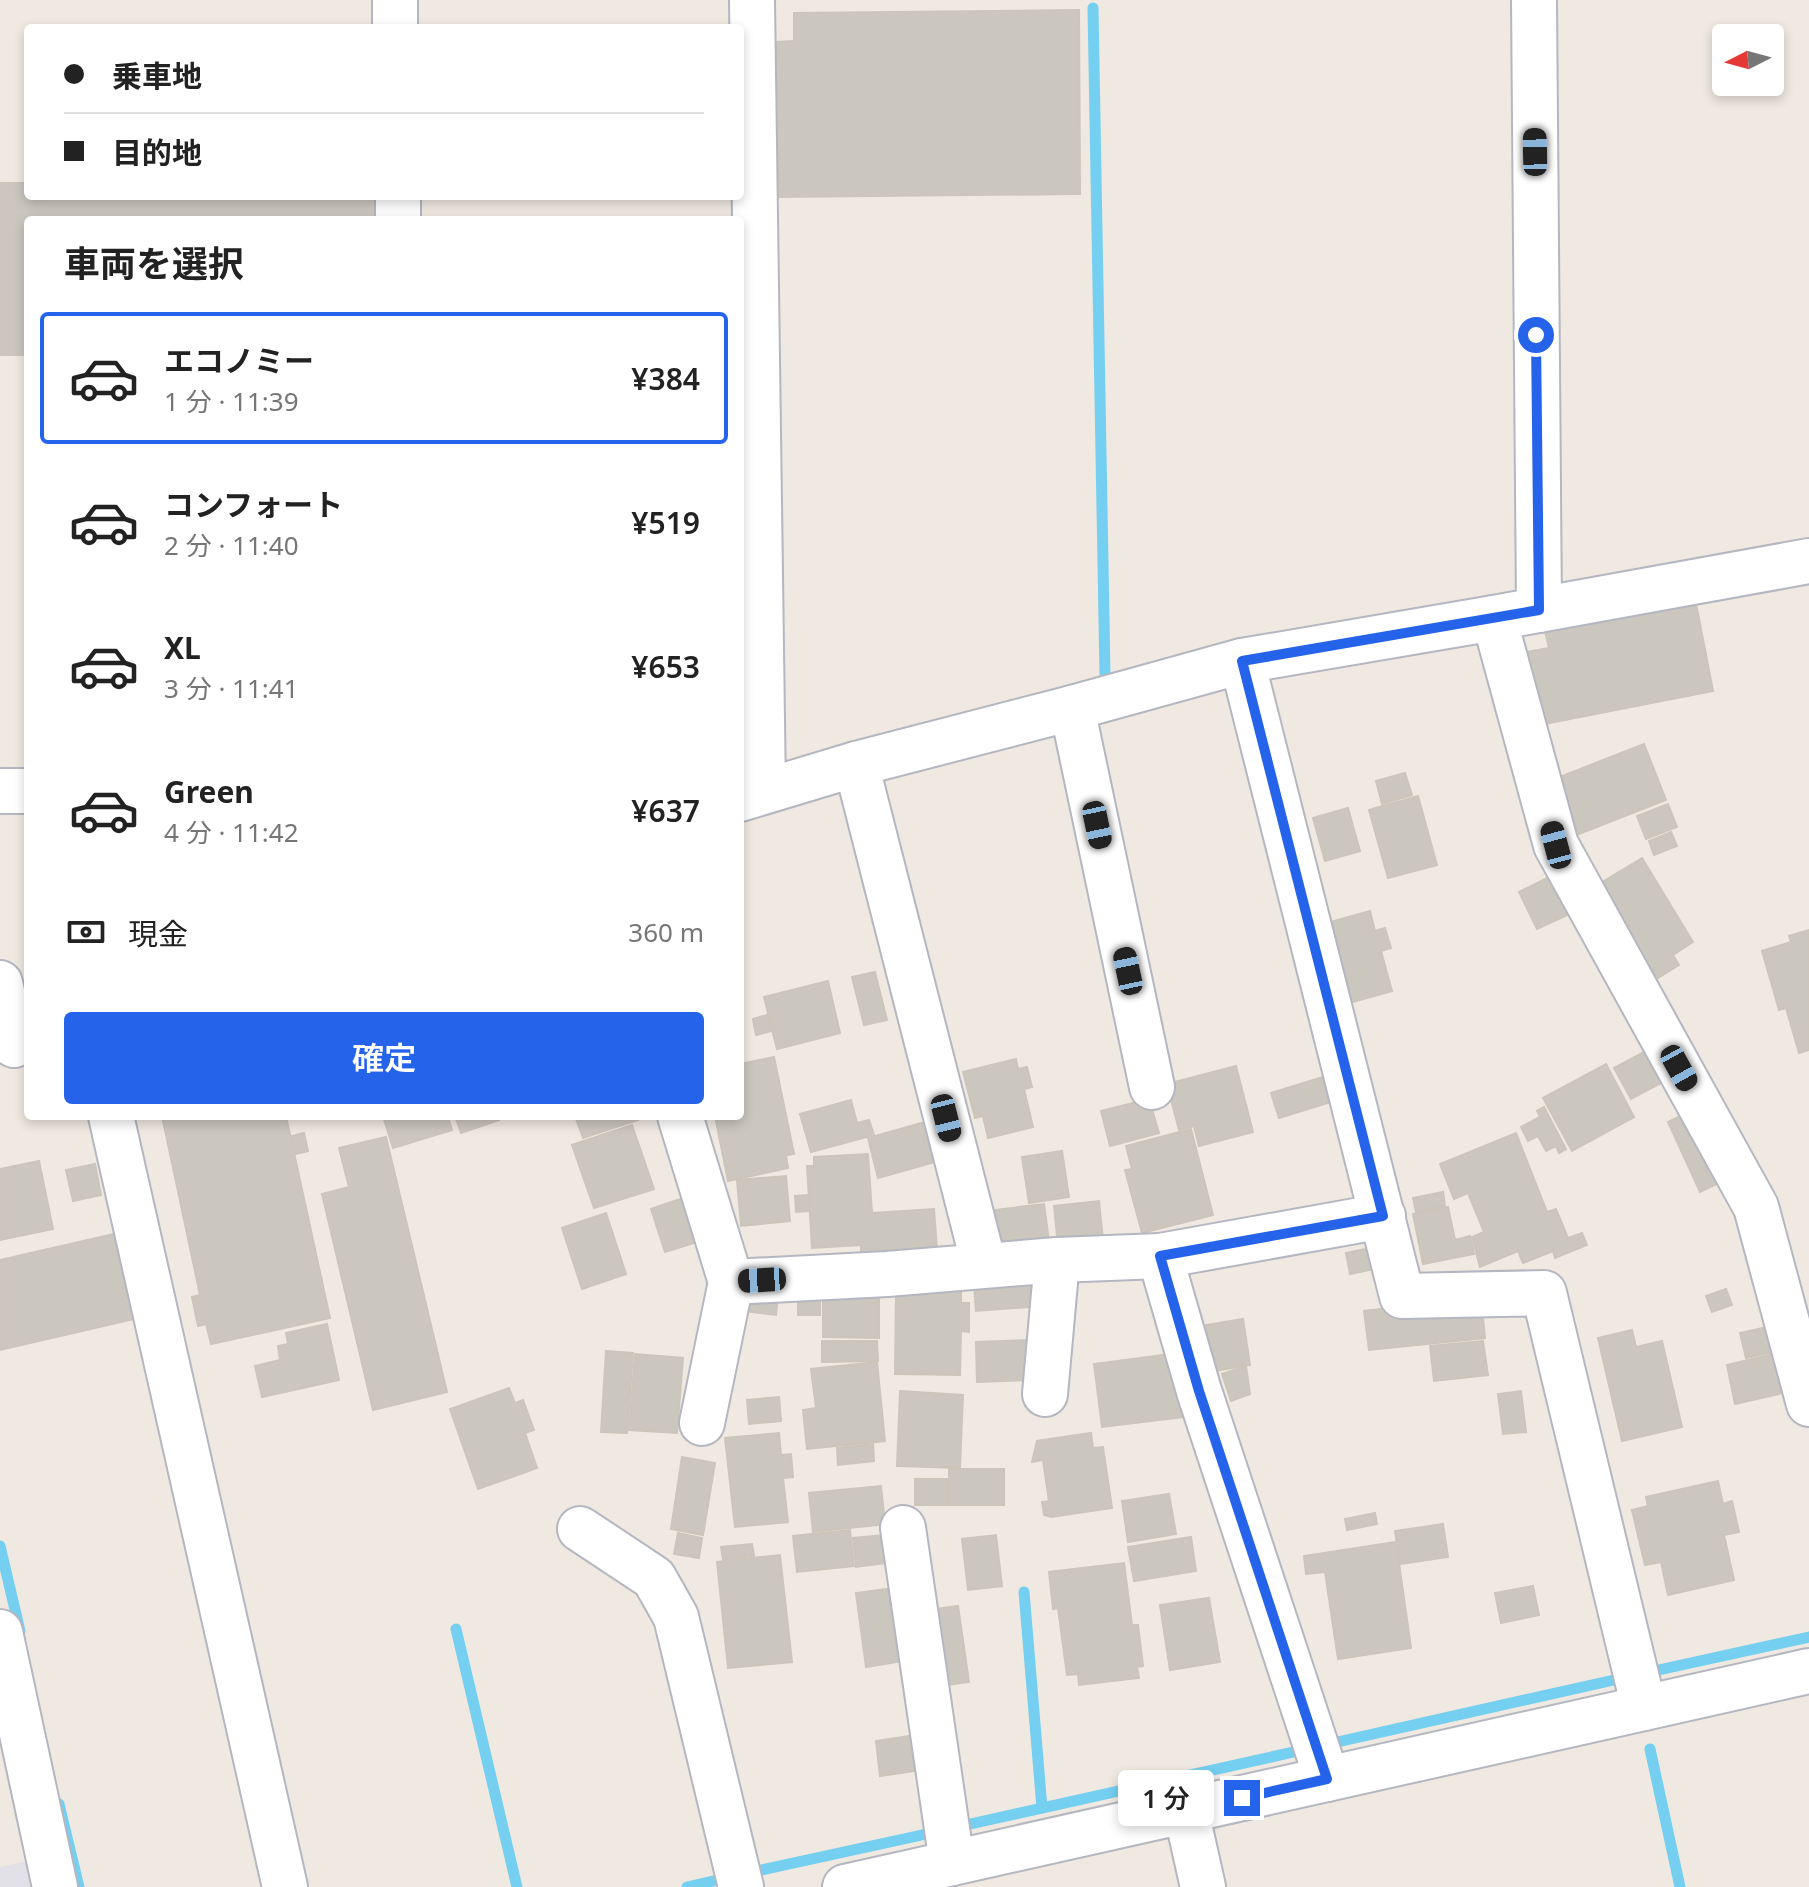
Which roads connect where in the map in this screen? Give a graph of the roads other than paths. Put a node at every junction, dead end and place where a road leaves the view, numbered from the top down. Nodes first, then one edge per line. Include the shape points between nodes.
1 (395, 0) edge
2 (752, 0) edge
3 (1534, 0) edge
4 (395, 24) edge
5 (1809, 561) edge
6 (1539, 610) junction
7 (1494, 618) junction
8 (1242, 661) junction
9 (1072, 708) junction
10 (856, 764) junction
11 (0, 791) edge
12 (24, 791) edge
13 (752, 795) edge
14 (0, 983) edge
15 (14, 1045) edge
16 (1152, 1087) dead end
17 (112, 1120) edge
18 (681, 1120) edge
19 (1383, 1216) junction
20 (1160, 1256) junction
21 (1057, 1260) junction
22 (984, 1265) junction
23 (731, 1282) junction
24 (1045, 1394) dead end
25 (1809, 1404) edge
26 (702, 1423) dead end
27 (903, 1528) dead end
28 (580, 1529) dead end
29 (0, 1632) edge
30 (1809, 1671) edge
31 (1644, 1708) junction
32 (1327, 1779) junction
33 (1186, 1811) junction
34 (952, 1863) junction
35 (55, 1887) edge
36 (285, 1887) edge
37 (741, 1887) edge
38 (845, 1887) edge
39 (1203, 1887) edge

1 - 4 street
2 - 13 street
3 - 6 street
5 - 6 street
6 - 7 street
7 - 8 street
7 - 25 street via 1556,845 1756,1207
8 - 9 street
8 - 19 street
9 - 10 street
9 - 16 street
10 - 13 street
10 - 22 street
11 - 12 street
14 - 15 street
17 - 36 street
18 - 23 street
19 - 20 street
19 - 31 street via 1402,1296 1544,1293
20 - 21 street
20 - 32 street
21 - 22 street
21 - 24 street
22 - 23 street
23 - 26 street
27 - 34 street
28 - 37 street via 654,1578 676,1617
29 - 35 street
30 - 31 street
31 - 32 street
32 - 33 street
33 - 34 street
33 - 39 street
34 - 38 street

